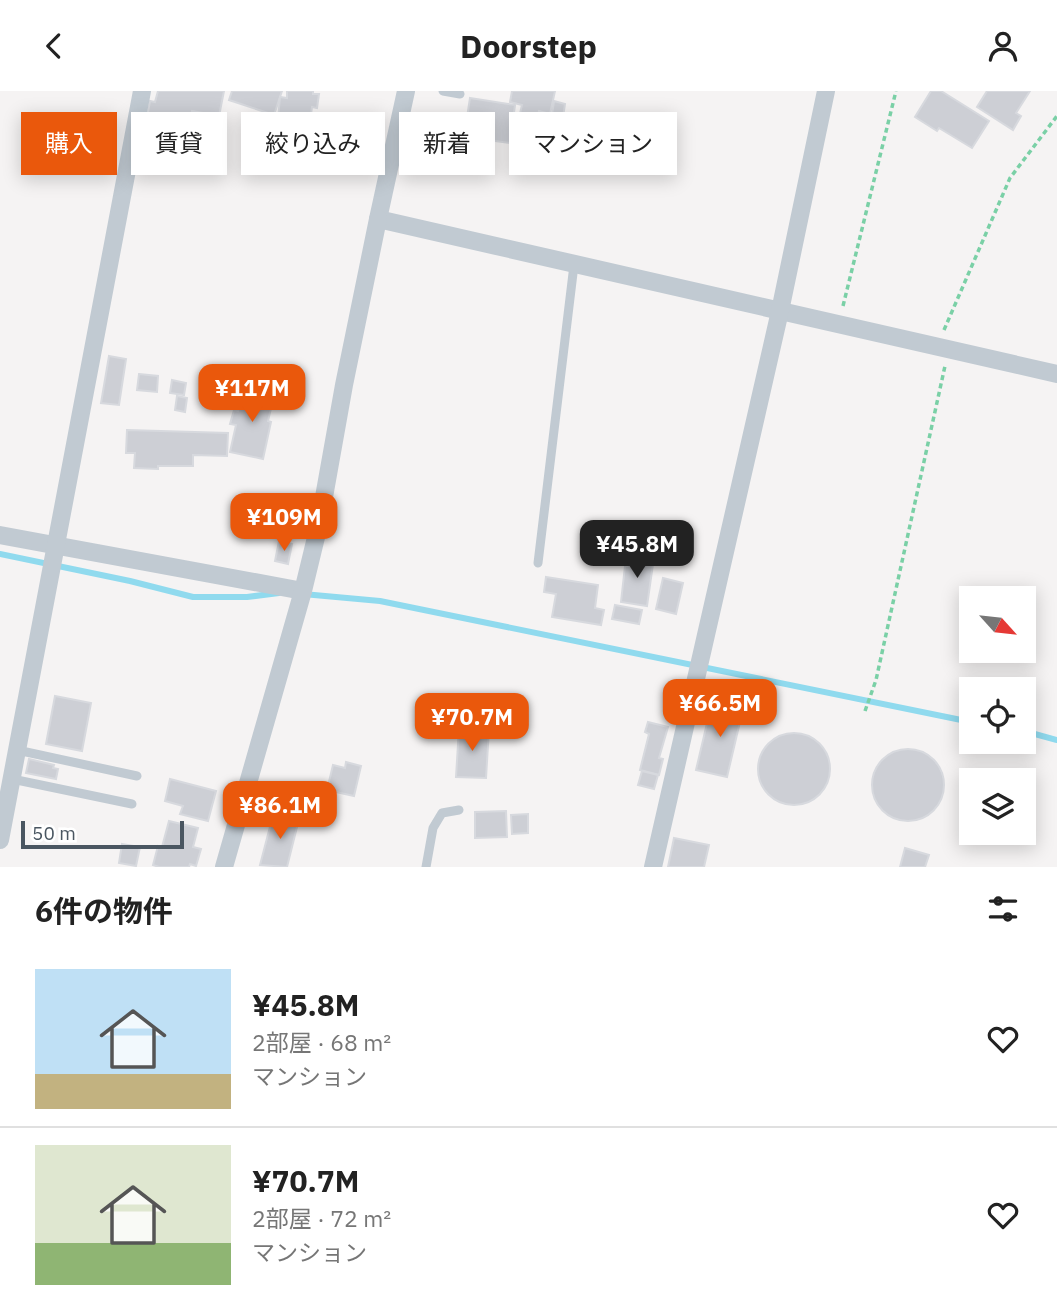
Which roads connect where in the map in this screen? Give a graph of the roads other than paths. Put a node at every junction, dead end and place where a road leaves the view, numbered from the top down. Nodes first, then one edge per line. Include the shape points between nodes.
1 (142, 91) edge
2 (406, 91) edge
3 (443, 91) edge
4 (826, 91) edge
5 (460, 94) dead end
6 (378, 219) junction
7 (574, 265) junction
8 (780, 311) junction
9 (1057, 374) edge
10 (0, 535) edge
11 (56, 546) junction
12 (538, 563) dead end
13 (303, 591) junction
14 (17, 750) junction
15 (137, 776) dead end
16 (12, 779) junction
17 (132, 804) dead end
18 (459, 810) dead end
19 (0, 840) edge
20 (224, 867) edge
21 (426, 867) edge
22 (653, 867) edge

1 - 11 street
2 - 6 street
3 - 5 lane
4 - 8 street
6 - 7 street
6 - 13 street
7 - 8 street
7 - 12 lane
8 - 9 street
8 - 22 street
10 - 11 street
11 - 13 street
11 - 14 street
13 - 20 street
14 - 15 lane
14 - 16 street
16 - 17 lane
16 - 19 street
18 - 21 lane via 442,813 433,828

